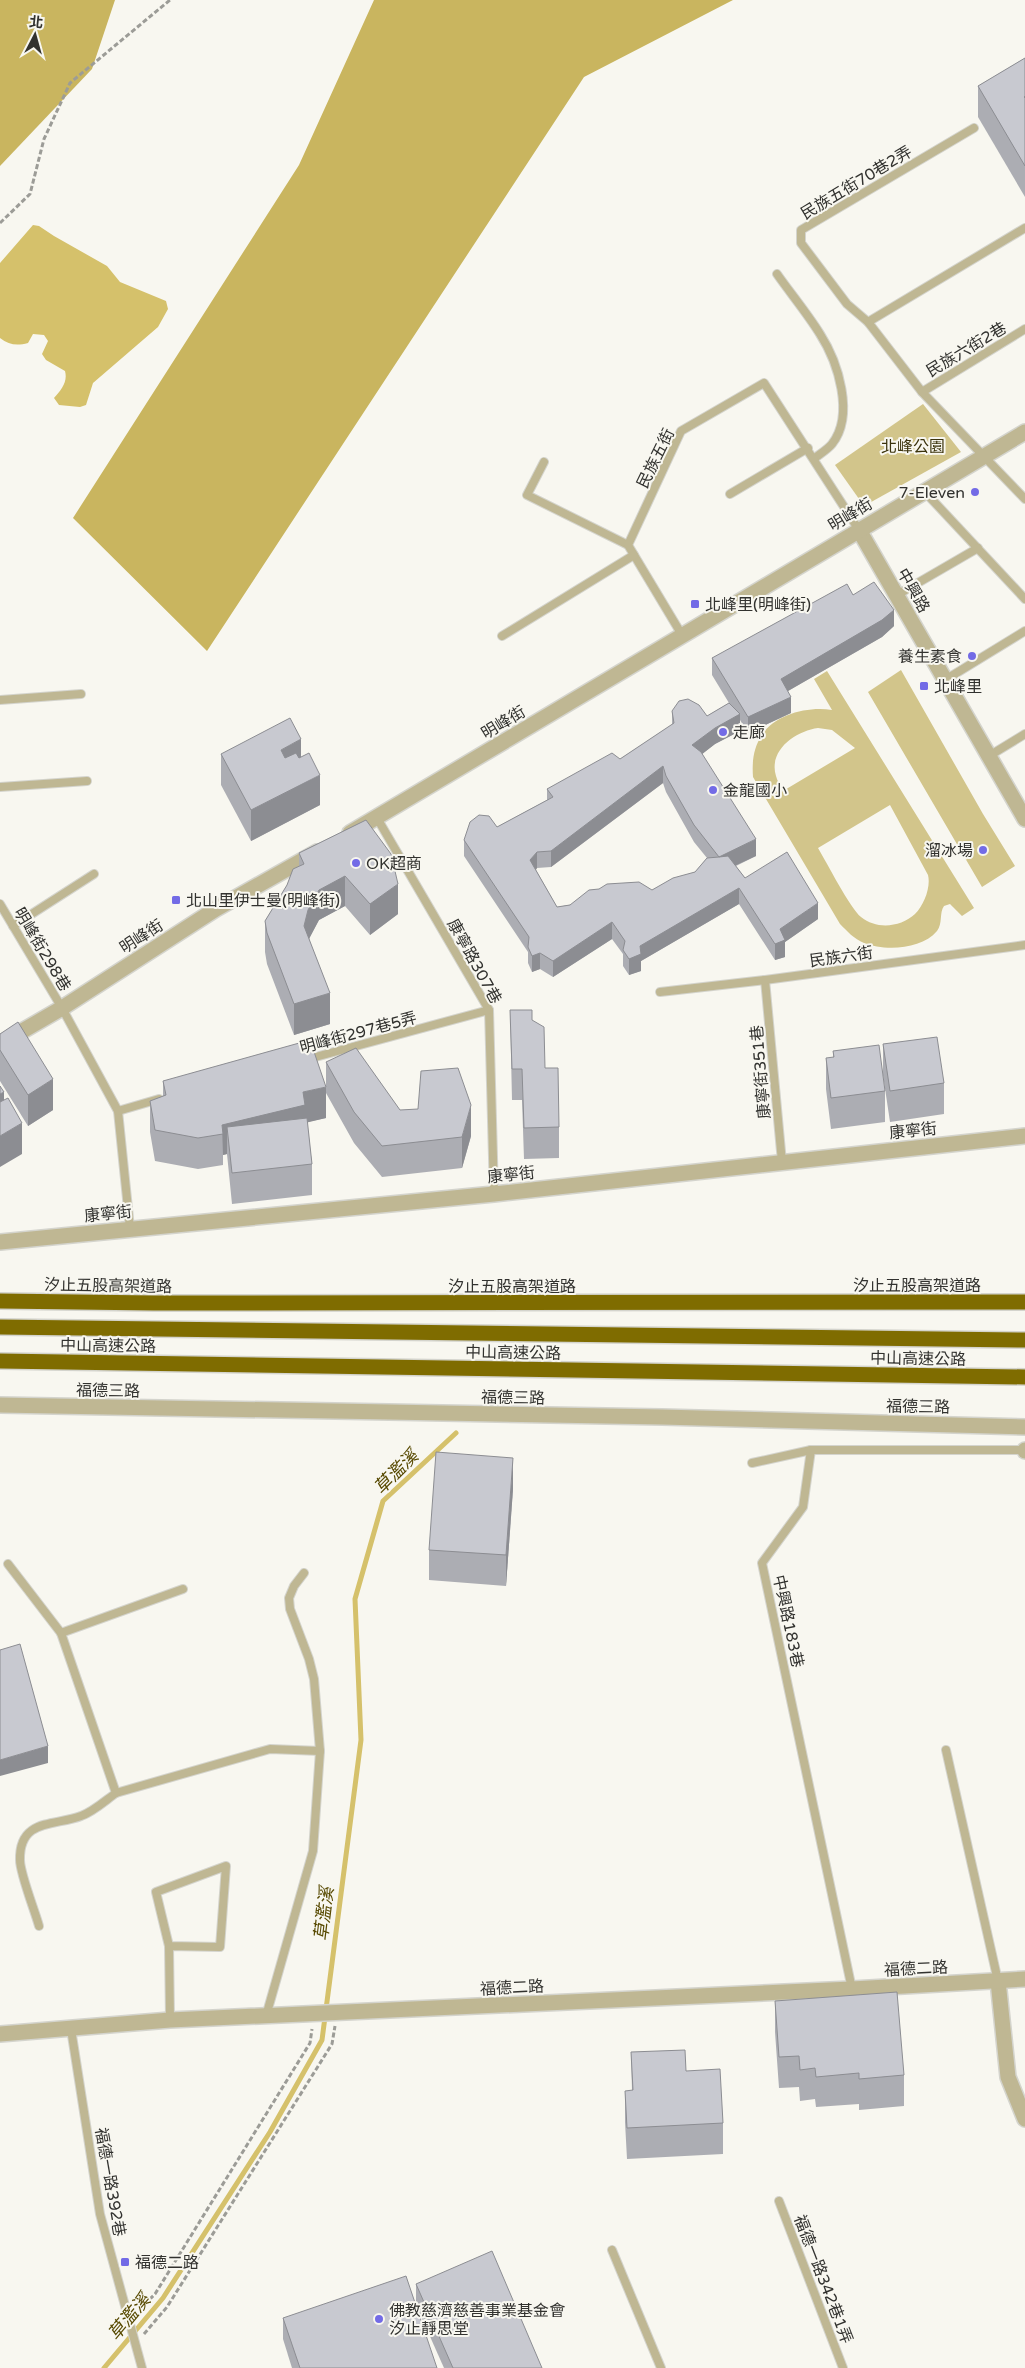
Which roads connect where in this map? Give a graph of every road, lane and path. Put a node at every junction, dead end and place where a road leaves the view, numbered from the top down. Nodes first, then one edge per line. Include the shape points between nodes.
1 (170, 0) edge
2 (974, 128) dead end
3 (0, 223) edge
4 (1025, 228) edge
5 (777, 274) dead end
6 (868, 322) junction
7 (1025, 329) edge
8 (764, 382) joint
9 (922, 392) junction
10 (1025, 432) edge
11 (808, 448) junction
12 (983, 457) junction
13 (815, 458) junction
14 (544, 462) dead end
15 (924, 491) junction
16 (730, 494) dead end
17 (1025, 498) edge
18 (859, 530) junction
19 (628, 545) junction
20 (978, 548) junction
21 (634, 555) junction
22 (897, 595) junction
23 (1025, 599) edge
24 (1025, 631) edge
25 (682, 635) junction
26 (502, 636) dead end
27 (945, 680) junction
28 (81, 694) dead end
29 (0, 700) edge
30 (1025, 734) edge
31 (989, 756) junction
32 (87, 781) dead end
33 (0, 787) edge
34 (377, 818) junction
35 (1025, 819) edge
36 (94, 874) dead end
37 (0, 904) edge
38 (13, 926) junction
39 (1025, 944) edge
40 (765, 980) junction
41 (660, 992) dead end
42 (62, 1008) junction
43 (489, 1010) junction
44 (0, 1044) edge
45 (298, 1062) edge
46 (166, 1098) edge
47 (118, 1111) junction
48 (1025, 1136) edge
49 (782, 1162) junction
50 (494, 1194) junction
51 (130, 1228) junction
52 (0, 1242) edge
53 (0, 1301) edge
54 (1025, 1302) edge
55 (0, 1328) edge
56 (1025, 1340) edge
57 (0, 1361) edge
58 (1025, 1377) edge
59 (0, 1406) edge
60 (1025, 1427) edge
61 (811, 1450) junction
62 (1025, 1450) edge
63 (752, 1462) dead end
64 (8, 1564) dead end
65 (304, 1573) dead end
66 (183, 1589) dead end
67 (61, 1633) junction
68 (946, 1750) dead end
69 (320, 1751) junction
70 (116, 1793) junction
71 (40, 1926) dead end
72 (169, 1946) junction
73 (1025, 1979) edge
74 (998, 1981) junction
75 (852, 1989) junction
76 (337, 2013) junction
77 (313, 2014) junction
78 (266, 2016) junction
79 (170, 2020) junction
80 (71, 2029) junction
81 (0, 2034) edge
82 (1025, 2119) edge
83 (779, 2201) dead end
84 (612, 2250) dead end
85 (128, 2322) junction
86 (134, 2346) junction
87 (142, 2368) edge
88 (660, 2368) edge
89 (843, 2368) edge

1 - 3 path via 70,83 44,139 30,194
2 - 6 lane, 民族五街70巷2弄 via 801,230 801,243 847,304
4 - 6 lane
5 - 13 lane via 822,336 834,364 842,399 842,424 832,444
6 - 9 lane
7 - 9 lane, 民族六街2巷
8 - 11 lane, 中興路
8 - 19 lane, 民族五街 via 681,430
9 - 12 lane
10 - 12 street, 明峰街
11 - 13 lane, 中興路
11 - 16 lane
12 - 15 street, 明峰街
12 - 17 lane
13 - 18 lane, 中興路
14 - 19 lane via 527,495
15 - 18 street, 明峰街
15 - 20 lane
18 - 22 street, 中興路
18 - 25 street, 明峰街
19 - 21 lane
20 - 22 lane
20 - 23 lane
21 - 25 lane
21 - 26 lane
22 - 27 street, 中興路
24 - 27 lane
25 - 34 street, 明峰街
27 - 31 street, 中興路
28 - 29 lane
30 - 31 lane
31 - 35 street, 中興路
32 - 33 lane
34 - 42 street, 明峰街 via 216,909
34 - 43 lane, 康寧路307巷
36 - 38 lane
37 - 38 lane, 明峰街298巷
38 - 42 lane, 明峰街298巷
39 - 40 lane, 民族六街
40 - 41 lane, 民族六街
40 - 49 lane, 康寧街351巷
42 - 44 street, 明峰街
42 - 47 lane, 明峰街298巷
43 - 45 lane, 明峰街297巷5弄
43 - 50 lane, 康寧路307巷
46 - 47 lane
47 - 51 lane
48 - 49 street, 康寧街
49 - 50 street, 康寧街
50 - 51 street, 康寧街
51 - 52 street, 康寧街
53 - 54 highway, 汐止五股高架道路
55 - 56 highway, 中山高速公路
57 - 58 highway, 中山高速公路
59 - 60 street, 福德三路
61 - 62 lane
61 - 63 lane
61 - 75 lane, 中興路183巷 via 802,1507 762,1563
64 - 67 lane
65 - 69 lane via 289,1598 290,1610 314,1679
66 - 67 lane
67 - 70 lane
68 - 74 lane
69 - 70 lane via 270,1749
69 - 78 lane via 313,1851
70 - 71 lane via 82,1816 36,1827 28,1833 20,1861
72 - 72 lane via 156,1892 226,1866 220,1947
72 - 79 lane
73 - 74 street, 福德二路
74 - 75 street, 福德二路
74 - 82 street via 1008,2078
75 - 76 street, 福德二路
76 - 77 street, 福德二路
76 - 86 path via 332,2044 167,2308
77 - 78 street, 福德二路
77 - 85 path via 310,2043 155,2294
78 - 79 street, 福德二路
79 - 80 street, 福德二路
80 - 81 street, 福德二路
80 - 85 lane, 福德一路392巷 via 100,2214
83 - 89 lane, 福德一路342巷1弄
84 - 88 lane
85 - 86 lane, 福德一路392巷
86 - 87 lane, 福德一路392巷

